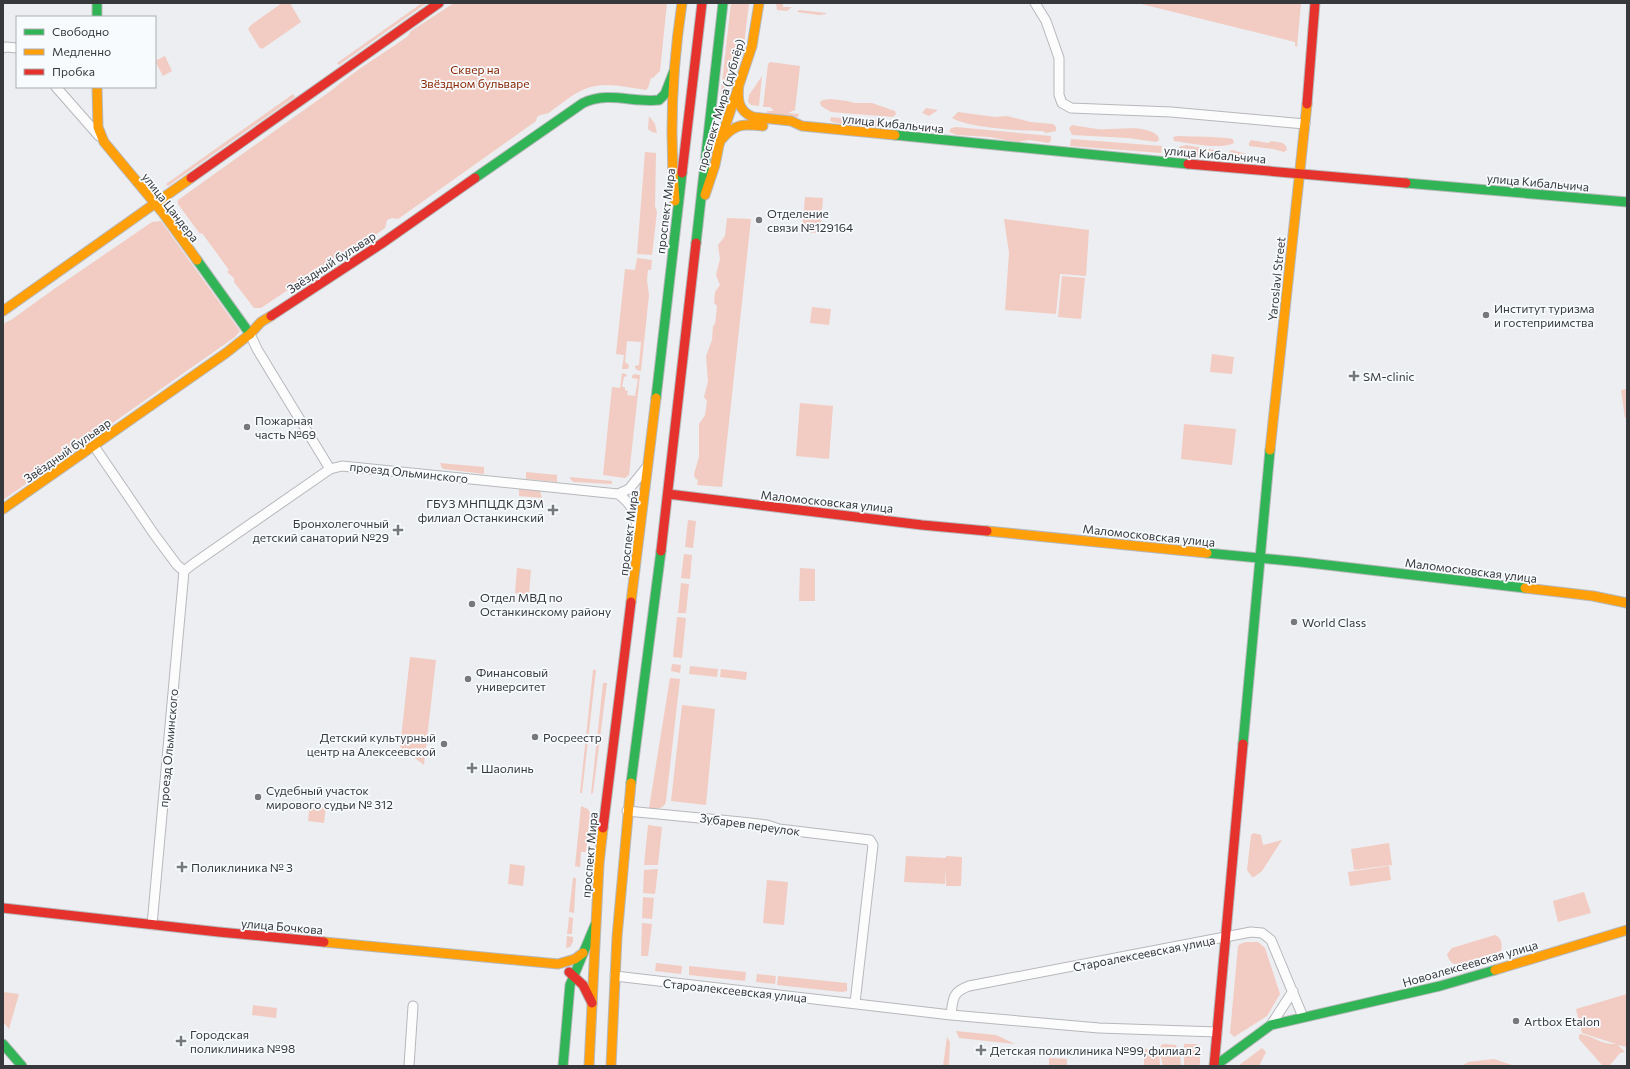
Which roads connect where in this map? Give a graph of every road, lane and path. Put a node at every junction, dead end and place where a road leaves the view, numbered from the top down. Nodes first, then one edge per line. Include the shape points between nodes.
1 (97, 3) edge
2 (439, 3) edge
3 (682, 3) edge
4 (702, 3) edge
5 (723, 3) edge
6 (758, 3) edge
7 (1035, 3) edge
8 (1315, 3) edge
9 (97, 16) edge
10 (3, 48) edge
11 (16, 48) edge
12 (674, 71) junction
13 (739, 84) junction
14 (57, 88) edge
15 (97, 88) edge
16 (1305, 124) junction
17 (802, 126) junction
18 (104, 142) junction
19 (719, 145) junction
20 (1300, 173) junction
21 (155, 202) junction
22 (1627, 202) edge
23 (700, 213) junction
24 (676, 218) junction
25 (3, 311) edge
26 (250, 334) junction
27 (94, 446) junction
28 (648, 467) junction
29 (330, 469) junction
30 (618, 494) junction
31 (668, 494) junction
32 (3, 509) edge
33 (639, 542) junction
34 (1261, 558) junction
35 (184, 571) junction
36 (1627, 602) edge
37 (627, 811) junction
38 (3, 908) edge
39 (596, 922) junction
40 (152, 925) junction
41 (1627, 930) edge
42 (1225, 937) junction
43 (583, 953) junction
44 (558, 964) junction
45 (574, 976) junction
46 (615, 976) junction
47 (1293, 991) junction
48 (592, 1003) junction
49 (855, 1003) junction
50 (413, 1006) dead end
51 (952, 1015) junction
52 (1303, 1017) junction
53 (1272, 1025) junction
54 (1217, 1032) junction
55 (3, 1044) edge
56 (22, 1066) edge
57 (409, 1066) edge
58 (562, 1066) edge
59 (589, 1066) edge
60 (612, 1066) edge
61 (1214, 1066) edge

1 - 9 street
2 - 21 street
3 - 12 street
4 - 24 street, проспект Мира
5 - 23 street
6 - 13 street, проспект Мира (дублёр) via 752,46
7 - 16 street via 1046,21 1059,58 1059,95 1062,103 1071,108 1171,112
8 - 16 street, Yaroslavl Street
10 - 11 street
12 - 24 street via 671,139
12 - 26 street, Звёздный бульвар via 665,94 659,100 602,96 583,103 381,244 261,322
13 - 17 street, улица Кибальчича via 738,104 747,115
13 - 19 street, проспект Мира (дублёр)
14 - 18 street
15 - 18 street, улица Цандера via 98,127
16 - 20 street, Yaroslavl Street
17 - 19 street, улица Кибальчича via 792,128 739,124 729,130
17 - 20 street, улица Кибальчича
18 - 21 street, улица Цандера
19 - 23 street, проспект Мира (дублёр)
20 - 22 street, улица Кибальчича
20 - 34 street, Yaroslavl Street via 1274,409
21 - 25 street
21 - 26 street, улица Цандера
23 - 31 street
24 - 28 street, проспект Мира
26 - 27 street, Звёздный бульвар
26 - 29 street
27 - 32 street, Звёздный бульвар
27 - 35 street via 154,534
28 - 30 street via 632,486
28 - 33 street, проспект Мира
29 - 30 street, проезд Ольминского via 346,466
29 - 35 street, проезд Ольминского
30 - 33 street via 628,501 633,509
31 - 34 street, Маломосковская улица via 922,525
31 - 37 street
33 - 39 street, проспект Мира via 605,802
34 - 36 street, Маломосковская улица via 1586,595
34 - 42 street, Yaroslavl Street
35 - 40 street, проезд Ольминского
37 - 46 street
37 - 49 street, Зубарев переулок via 767,825 779,829 866,839 872,842
38 - 40 street, улица Бочкова
39 - 43 street
39 - 48 street, проспект Мира
40 - 44 street, улица Бочкова
41 - 52 street, Новоалексеевская улица via 1440,986
42 - 47 street, Староалексеевская улица via 1251,932 1269,937
42 - 51 street, Староалексеевская улица via 969,986 955,994
42 - 54 street, Yaroslavl Street
43 - 44 street, улица Бочкова via 574,960
43 - 45 street
44 - 45 street
45 - 48 street via 585,986
45 - 58 street via 568,997
46 - 49 street, Староалексеевская улица
46 - 60 street
47 - 52 street, Староалексеевская улица
47 - 53 street, Новоалексеевская улица
48 - 59 street, проспект Мира
49 - 51 street, Староалексеевская улица
50 - 57 street
51 - 54 street, Староалексеевская улица via 1099,1028
52 - 53 street, Новоалексеевская улица
53 - 61 street, Новоалексеевская улица
54 - 61 street, Yaroslavl Street
55 - 56 street

